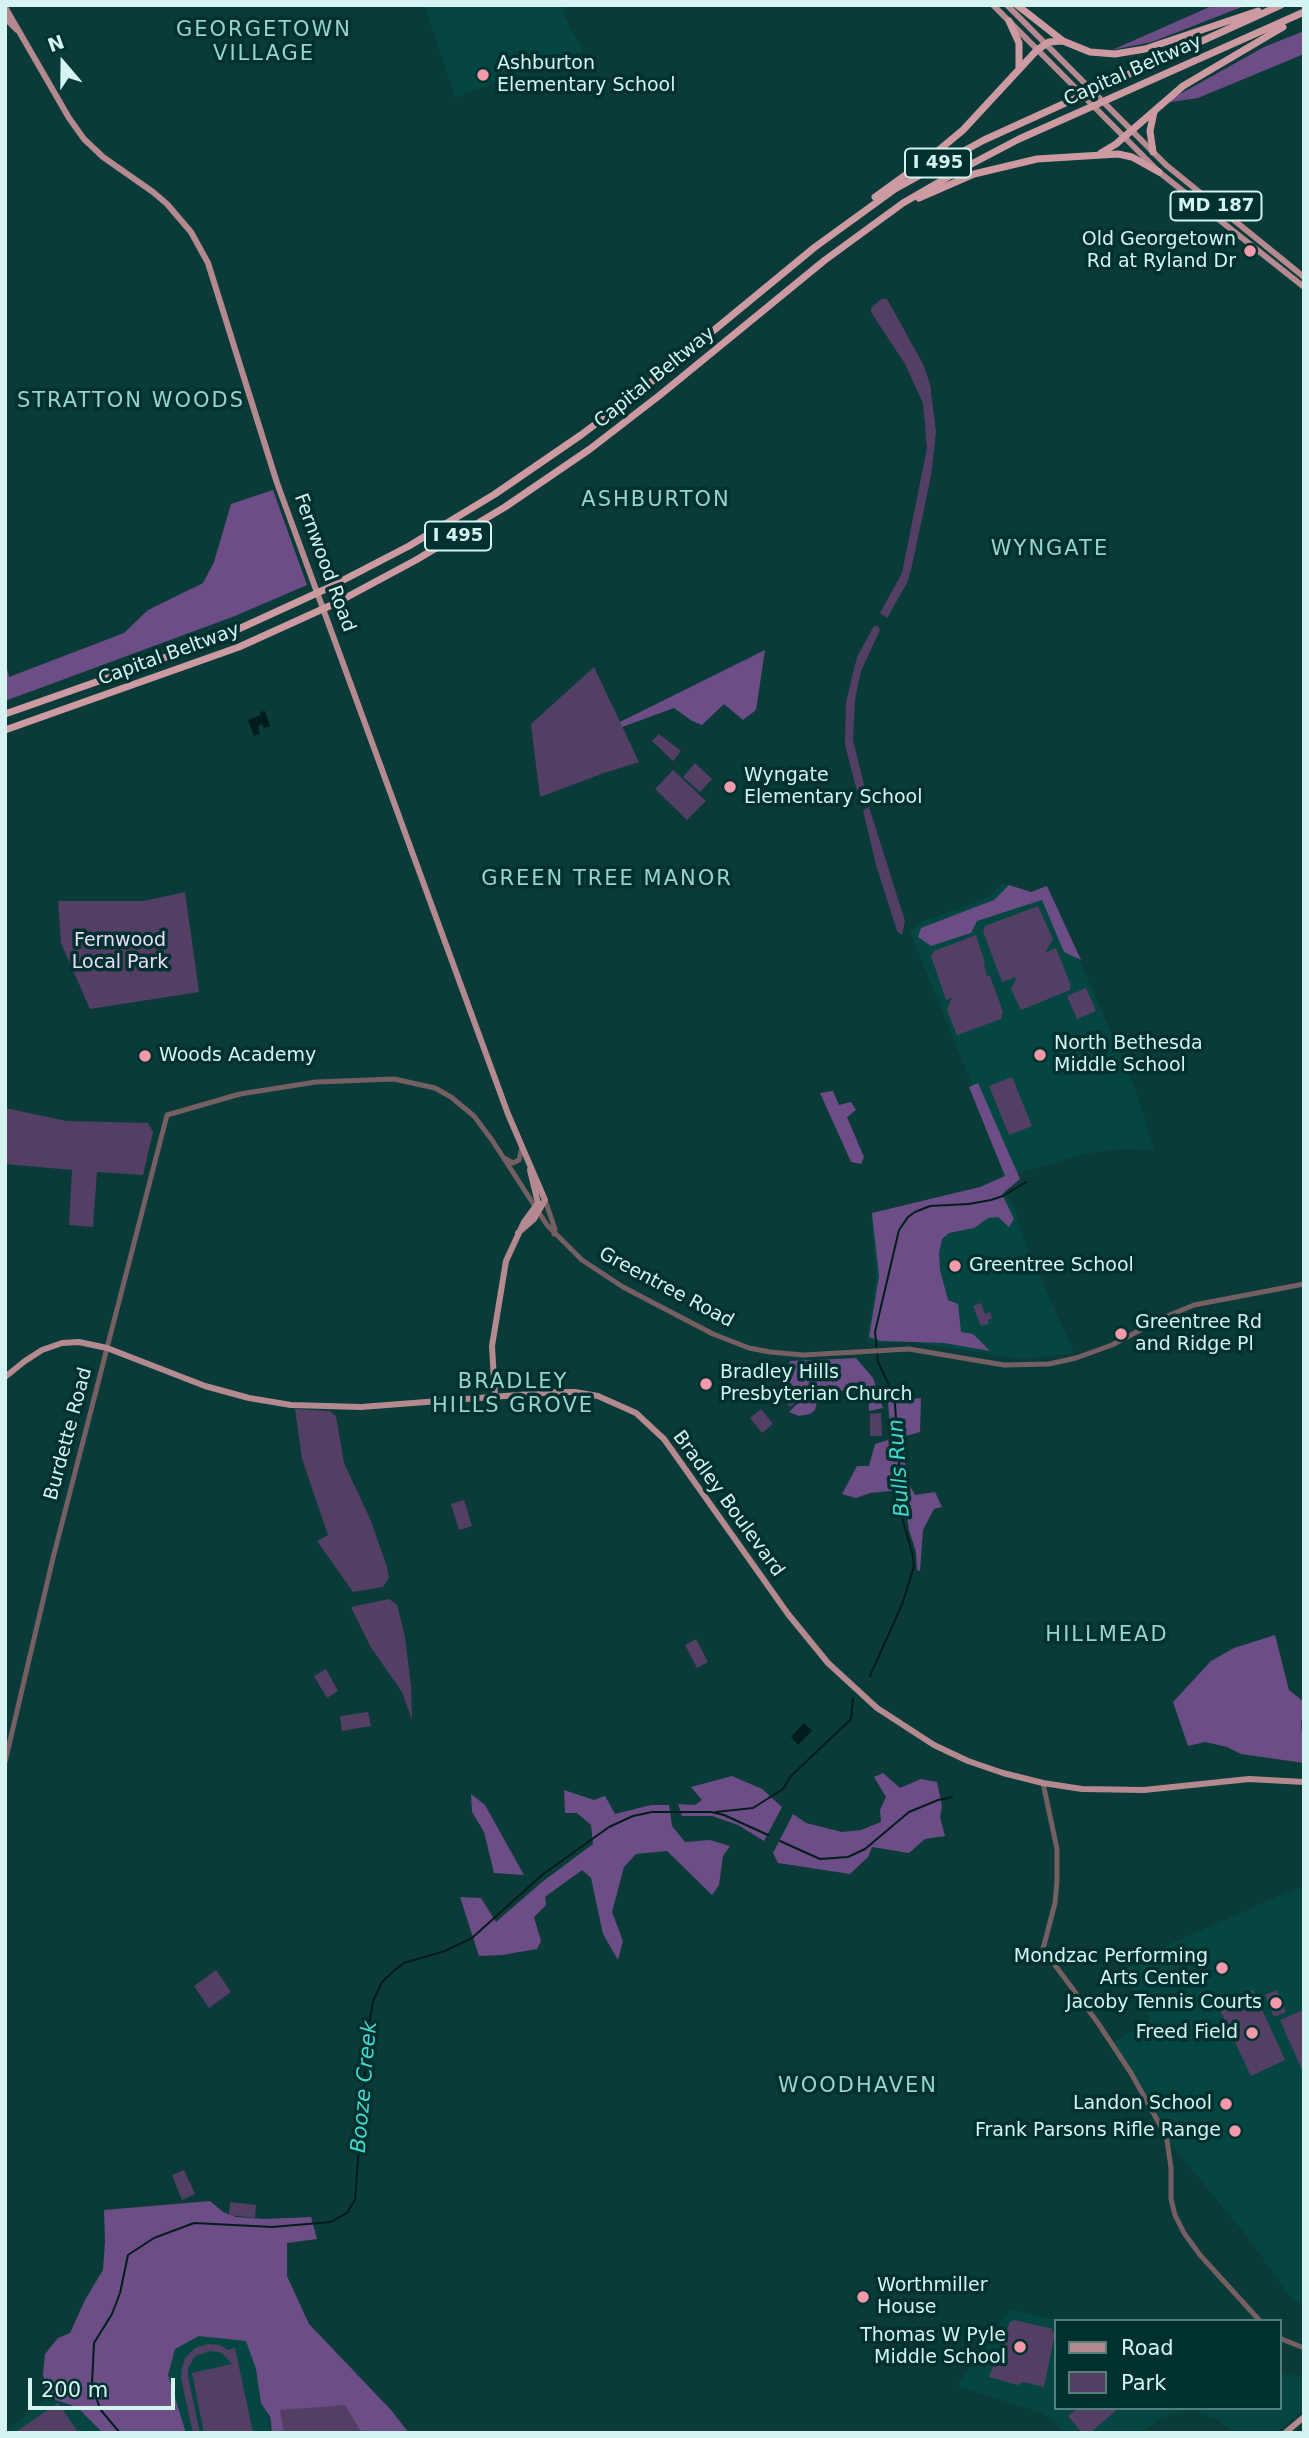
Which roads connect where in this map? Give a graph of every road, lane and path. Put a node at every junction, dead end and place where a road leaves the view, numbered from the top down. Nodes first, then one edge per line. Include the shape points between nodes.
1 (993, 5) edge
2 (1007, 5) edge
3 (1017, 5) edge
4 (1274, 5) edge
5 (1281, 5) edge
6 (5, 7) edge
7 (1304, 13) edge
8 (5, 18) edge
9 (1009, 22) junction
10 (17, 30) junction
11 (1063, 41) junction
12 (1045, 44) junction
13 (1037, 50) junction
14 (1018, 69) junction
15 (1157, 107) junction
16 (1130, 130) junction
17 (1122, 137) junction
18 (1153, 152) junction
19 (1097, 155) junction
20 (1159, 172) junction
21 (880, 219) junction
22 (814, 247) junction
23 (1304, 276) edge
24 (1304, 287) edge
25 (5, 714) edge
26 (5, 730) edge
27 (167, 1115) joint
28 (522, 1147) junction
29 (527, 1158) junction
30 (505, 1159) junction
31 (545, 1200) junction
32 (537, 1211) junction
33 (554, 1234) junction
34 (1304, 1284) edge
35 (107, 1348) junction
36 (5, 1377) edge
37 (495, 1398) junction
38 (5, 1762) edge
39 (1304, 1782) edge
40 (1043, 1783) junction
41 (1258, 2319) edge
42 (1281, 2339) edge
43 (1304, 2348) edge
44 (1304, 2417) edge
45 (1285, 2433) edge

1 - 9 main road, MD 187
2 - 12 main road, MD 187
3 - 11 highway
4 - 11 highway via 1130,52 1101,54
5 - 22 highway, Capital Beltway / I 495 via 984,140 921,173
6 - 10 main road, Fernwood Road
7 - 15 highway via 1205,72
7 - 21 highway, Capital Beltway / I 495 via 960,170
8 - 10 main road, Fernwood Road
9 - 13 main road, MD 187
9 - 14 highway via 1020,43
10 - 28 main road, Fernwood Road via 84,139 103,158 161,198 196,240 216,286 267,454
11 - 12 highway
12 - 13 highway
12 - 16 main road, MD 187
13 - 14 highway
13 - 17 main road, MD 187
14 - 22 highway via 947,144
15 - 16 highway
15 - 18 highway via 1151,122
16 - 17 highway
16 - 18 main road, MD 187
17 - 19 highway
17 - 20 main road, MD 187
18 - 23 main road, MD 187
19 - 20 highway via 1132,157
19 - 21 highway via 1037,159 990,169 938,188
20 - 24 main road, MD 187
21 - 26 highway, Capital Beltway / I 495 via 629,420 461,535 262,637
22 - 25 highway, Capital Beltway / I 495 via 581,435 420,540 232,632
27 - 30 street, Greentree Road via 295,1084 410,1081 444,1092 467,1109
27 - 35 street, Burdette Road
28 - 29 main road, Fernwood Road
28 - 30 street via 515,1163
29 - 31 main road, Fernwood Road
29 - 32 main road, Fernwood Road
30 - 32 street, Greentree Road
31 - 32 main road
31 - 33 street
32 - 33 street, Greentree Road
32 - 37 main road via 524,1222 506,1261 492,1346
33 - 34 street, Greentree Road via 582,1260 623,1287 705,1330 760,1350 792,1355 919,1350 1013,1366 1059,1363 1112,1345 1194,1305
35 - 36 main road, Bradley Boulevard via 79,1342 55,1345
35 - 37 main road, Bradley Boulevard via 205,1386 291,1405 361,1408
35 - 38 street, Burdette Road
37 - 40 main road, Bradley Boulevard via 584,1393 636,1413 669,1446 807,1639 854,1688 934,1745 985,1767
39 - 40 main road, Bradley Boulevard via 1249,1779 1120,1790
40 - 41 street via 1057,1850 1058,1881 1043,1949 1098,2023 1160,2125 1167,2140 1171,2199 1184,2233
42 - 43 street
44 - 45 main road

